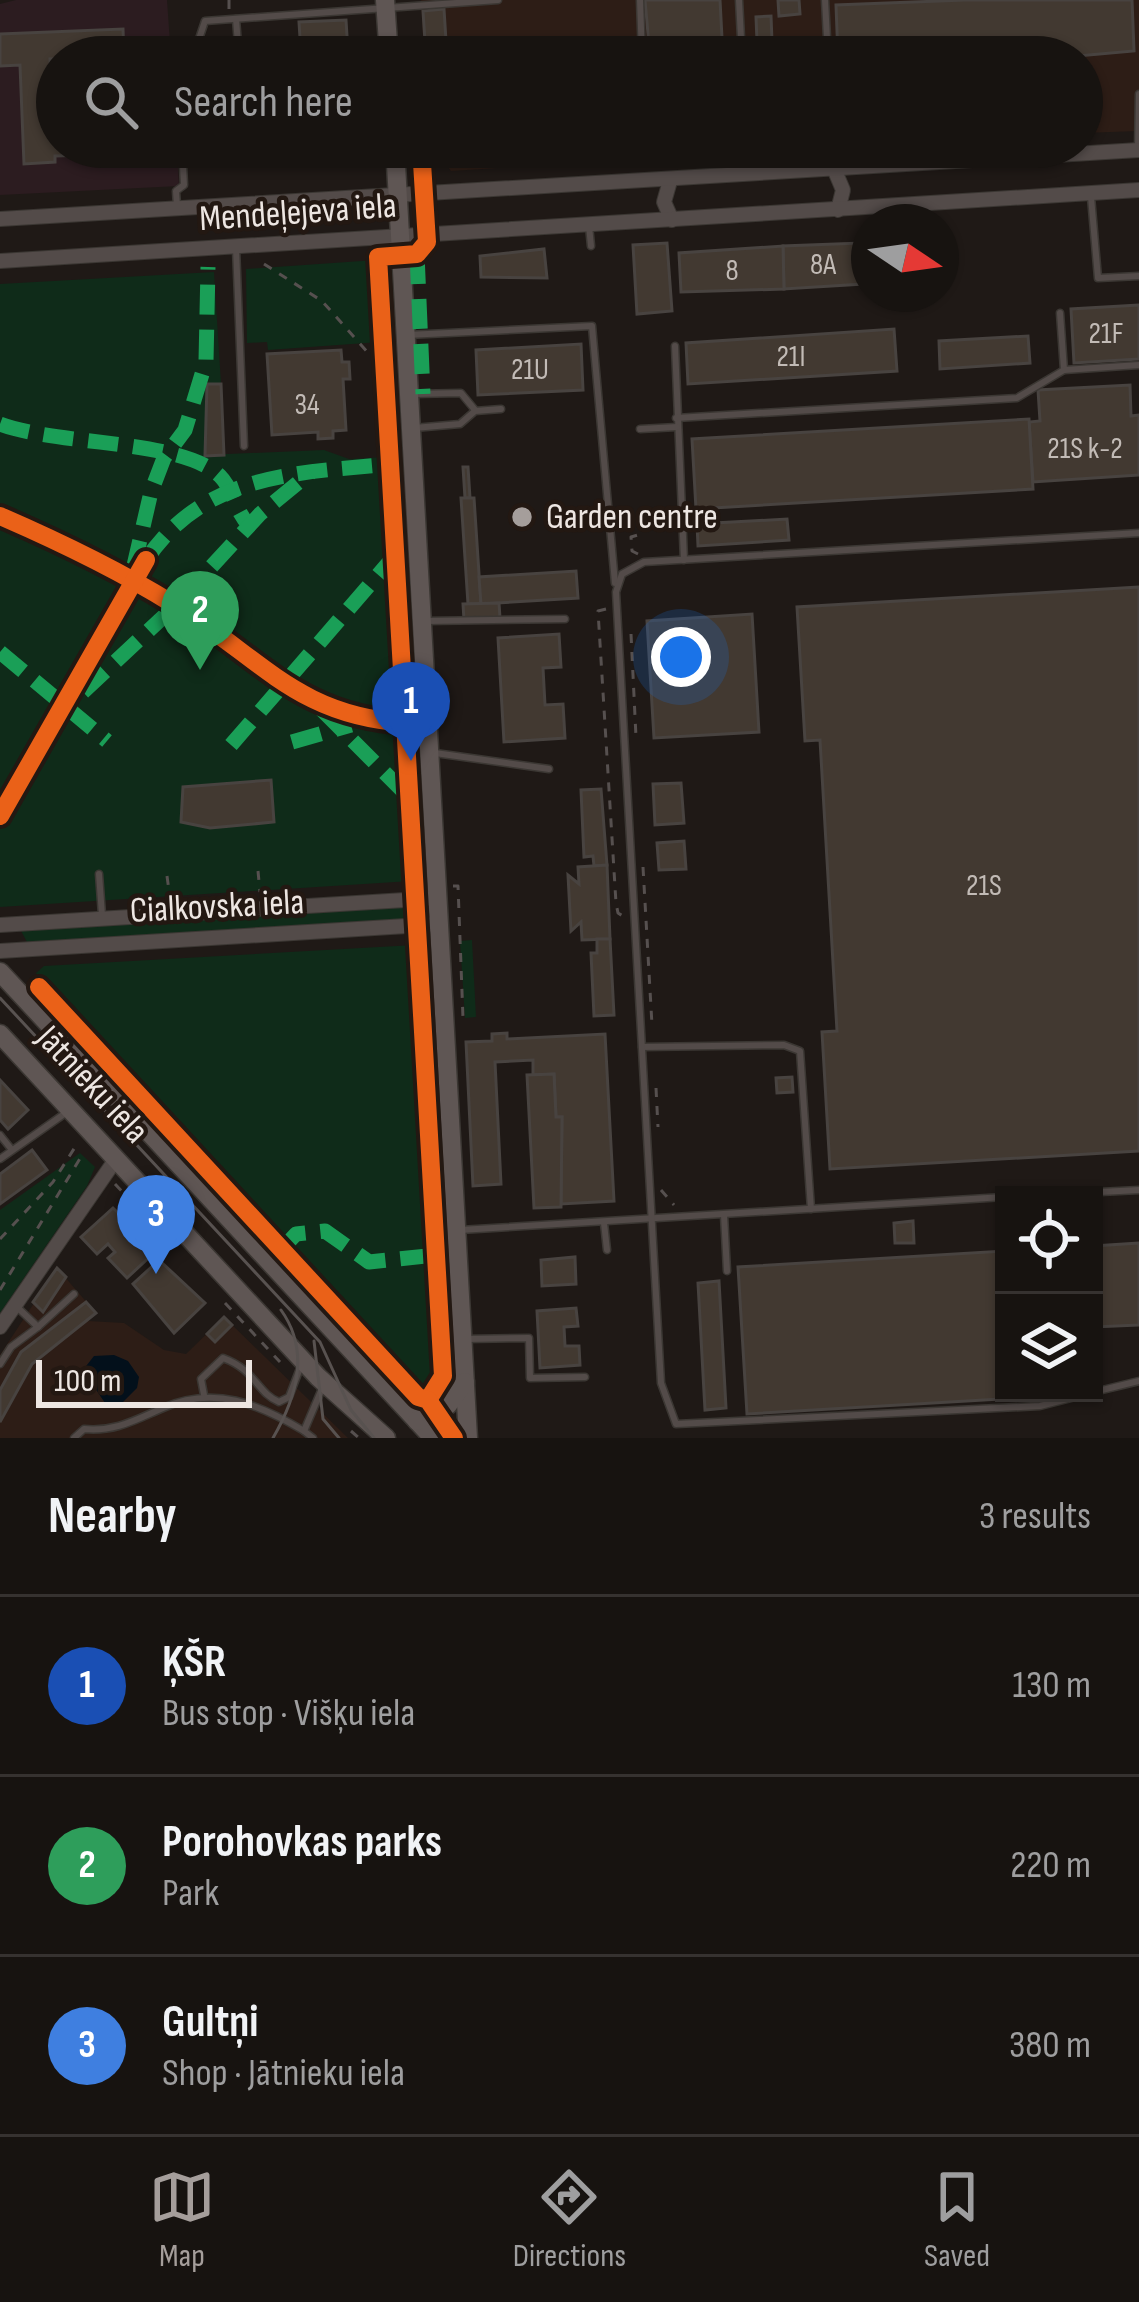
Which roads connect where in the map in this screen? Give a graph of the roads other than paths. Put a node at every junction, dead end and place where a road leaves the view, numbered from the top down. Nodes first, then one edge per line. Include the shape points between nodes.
1 (498, 0) edge
2 (640, 0) edge
3 (739, 0) edge
4 (825, 0) edge
5 (386, 3) edge
6 (236, 19) junction
7 (200, 36) edge
8 (237, 36) edge
9 (388, 36) edge
10 (641, 36) edge
11 (741, 36) edge
12 (827, 36) edge
13 (1139, 94) edge
14 (1139, 150) edge
15 (1103, 152) edge
16 (183, 168) edge
17 (410, 168) edge
18 (734, 168) edge
19 (800, 168) edge
20 (835, 168) edge
21 (878, 168) edge
22 (835, 171) junction
23 (801, 173) junction
24 (737, 177) junction
25 (670, 182) junction
26 (1139, 190) edge
27 (1091, 193) junction
28 (398, 194) junction
29 (178, 210) junction
30 (838, 210) junction
31 (0, 219) edge
32 (672, 220) junction
33 (589, 223) junction
34 (400, 238) junction
35 (590, 246) dead end
36 (236, 248) junction
37 (0, 261) edge
38 (1139, 276) edge
39 (1060, 313) dead end
40 (405, 335) junction
41 (675, 346) dead end
42 (1139, 365) edge
43 (1064, 370) junction
44 (408, 394) junction
45 (501, 410) dead end
46 (475, 411) junction
47 (676, 423) junction
48 (410, 428) junction
49 (640, 430) dead end
50 (244, 446) dead end
51 (682, 523) junction
52 (647, 529) road end
53 (1139, 533) edge
54 (684, 560) junction
55 (616, 592) junction
56 (565, 619) dead end
57 (421, 621) junction
58 (429, 753) junction
59 (549, 769) dead end
60 (100, 874) dead end
61 (438, 898) junction
62 (102, 919) junction
63 (439, 924) junction
64 (0, 925) edge
65 (0, 951) edge
66 (0, 972) edge
67 (0, 1034) edge
68 (641, 1047) junction
69 (70, 1110) junction
70 (0, 1135) edge
71 (12, 1150) junction
72 (0, 1159) edge
73 (116, 1159) junction
74 (1139, 1190) edge
75 (1103, 1192) edge
76 (995, 1198) edge
77 (812, 1209) junction
78 (724, 1214) junction
79 (651, 1220) junction
80 (604, 1223) junction
81 (456, 1231) junction
82 (607, 1250) dead end
83 (727, 1271) dead end
84 (74, 1294) dead end
85 (14, 1305) junction
86 (0, 1327) edge
87 (38, 1328) junction
88 (463, 1339) junction
89 (303, 1360) junction
90 (0, 1364) edge
91 (585, 1377) dead end
92 (1139, 1381) edge
93 (324, 1382) junction
94 (465, 1382) junction
95 (1103, 1390) edge
96 (204, 1394) junction
97 (1056, 1402) edge
98 (418, 1421) junction
99 (748, 1424) junction
100 (124, 1426) junction
101 (304, 1431) junction
102 (74, 1438) edge
103 (113, 1438) edge
104 (313, 1438) edge
105 (386, 1438) edge
106 (433, 1438) edge
107 (468, 1438) edge
108 (747, 1438) edge

1 - 5 lane
2 - 10 lane
3 - 11 lane
4 - 12 lane
5 - 6 lane
5 - 9 street
6 - 7 lane via 205,21
6 - 8 lane
13 - 14 lane
14 - 15 street, Mendeļejeva iela
16 - 29 lane
17 - 28 street
18 - 24 lane
19 - 23 lane
20 - 22 lane
21 - 22 street, Mendeļejeva iela
22 - 23 street, Mendeļejeva iela
22 - 30 street via 844,190
23 - 24 street, Mendeļejeva iela
24 - 25 street, Mendeļejeva iela
25 - 28 street, Mendeļejeva iela
25 - 32 street via 664,202
26 - 27 street, Mendeļejeva iela
27 - 30 street, Mendeļejeva iela
27 - 38 lane via 1098,278
28 - 29 street, Mendeļejeva iela
28 - 34 street
29 - 31 street, Mendeļejeva iela
30 - 32 street, Mendeļejeva iela
32 - 33 street, Mendeļejeva iela
33 - 34 street, Mendeļejeva iela
33 - 35 lane
34 - 36 street, Mendeļejeva iela
34 - 40 street
36 - 37 street, Mendeļejeva iela
36 - 50 lane
39 - 43 lane
40 - 44 street
40 - 55 lane via 592,326
41 - 47 lane
42 - 43 lane
43 - 47 lane via 1017,398
44 - 46 lane via 461,393
44 - 48 street
45 - 46 lane
46 - 48 lane via 460,424
47 - 49 lane
47 - 51 lane
48 - 57 street
51 - 52 lane
51 - 54 lane
53 - 54 lane
54 - 55 lane via 635,564
55 - 68 lane
56 - 57 lane
57 - 58 street
58 - 59 lane
58 - 61 street
60 - 62 lane
61 - 62 street, Cialkovska iela
61 - 63 street
62 - 64 street, Cialkovska iela
63 - 65 street, Cialkovska iela
63 - 81 street
66 - 98 street, Jātnieku iela
67 - 69 street, Jātnieku iela
68 - 77 lane via 800,1051
68 - 79 lane
69 - 71 lane
69 - 73 street, Jātnieku iela
70 - 71 lane
71 - 72 lane
73 - 85 street
73 - 89 street, Jātnieku iela
74 - 75 lane
76 - 77 lane
77 - 78 lane
78 - 79 lane
78 - 83 lane
79 - 80 lane
79 - 99 lane via 661,1383 676,1424
80 - 81 lane
80 - 82 lane
81 - 88 street
84 - 87 lane
85 - 86 street
85 - 87 lane
87 - 90 lane
88 - 91 lane via 529,1338 530,1378
88 - 94 street
89 - 93 street, Jātnieku iela
89 - 96 lane via 290,1397 279,1402 249,1367 223,1358 201,1378
92 - 95 lane
93 - 101 lane
93 - 105 street, Jātnieku iela
94 - 98 street via 448,1405
94 - 107 street
96 - 100 lane
96 - 101 lane via 264,1407
97 - 99 lane
98 - 106 street, Jātnieku iela
99 - 108 lane
100 - 102 lane via 83,1429
100 - 103 lane
101 - 104 lane

